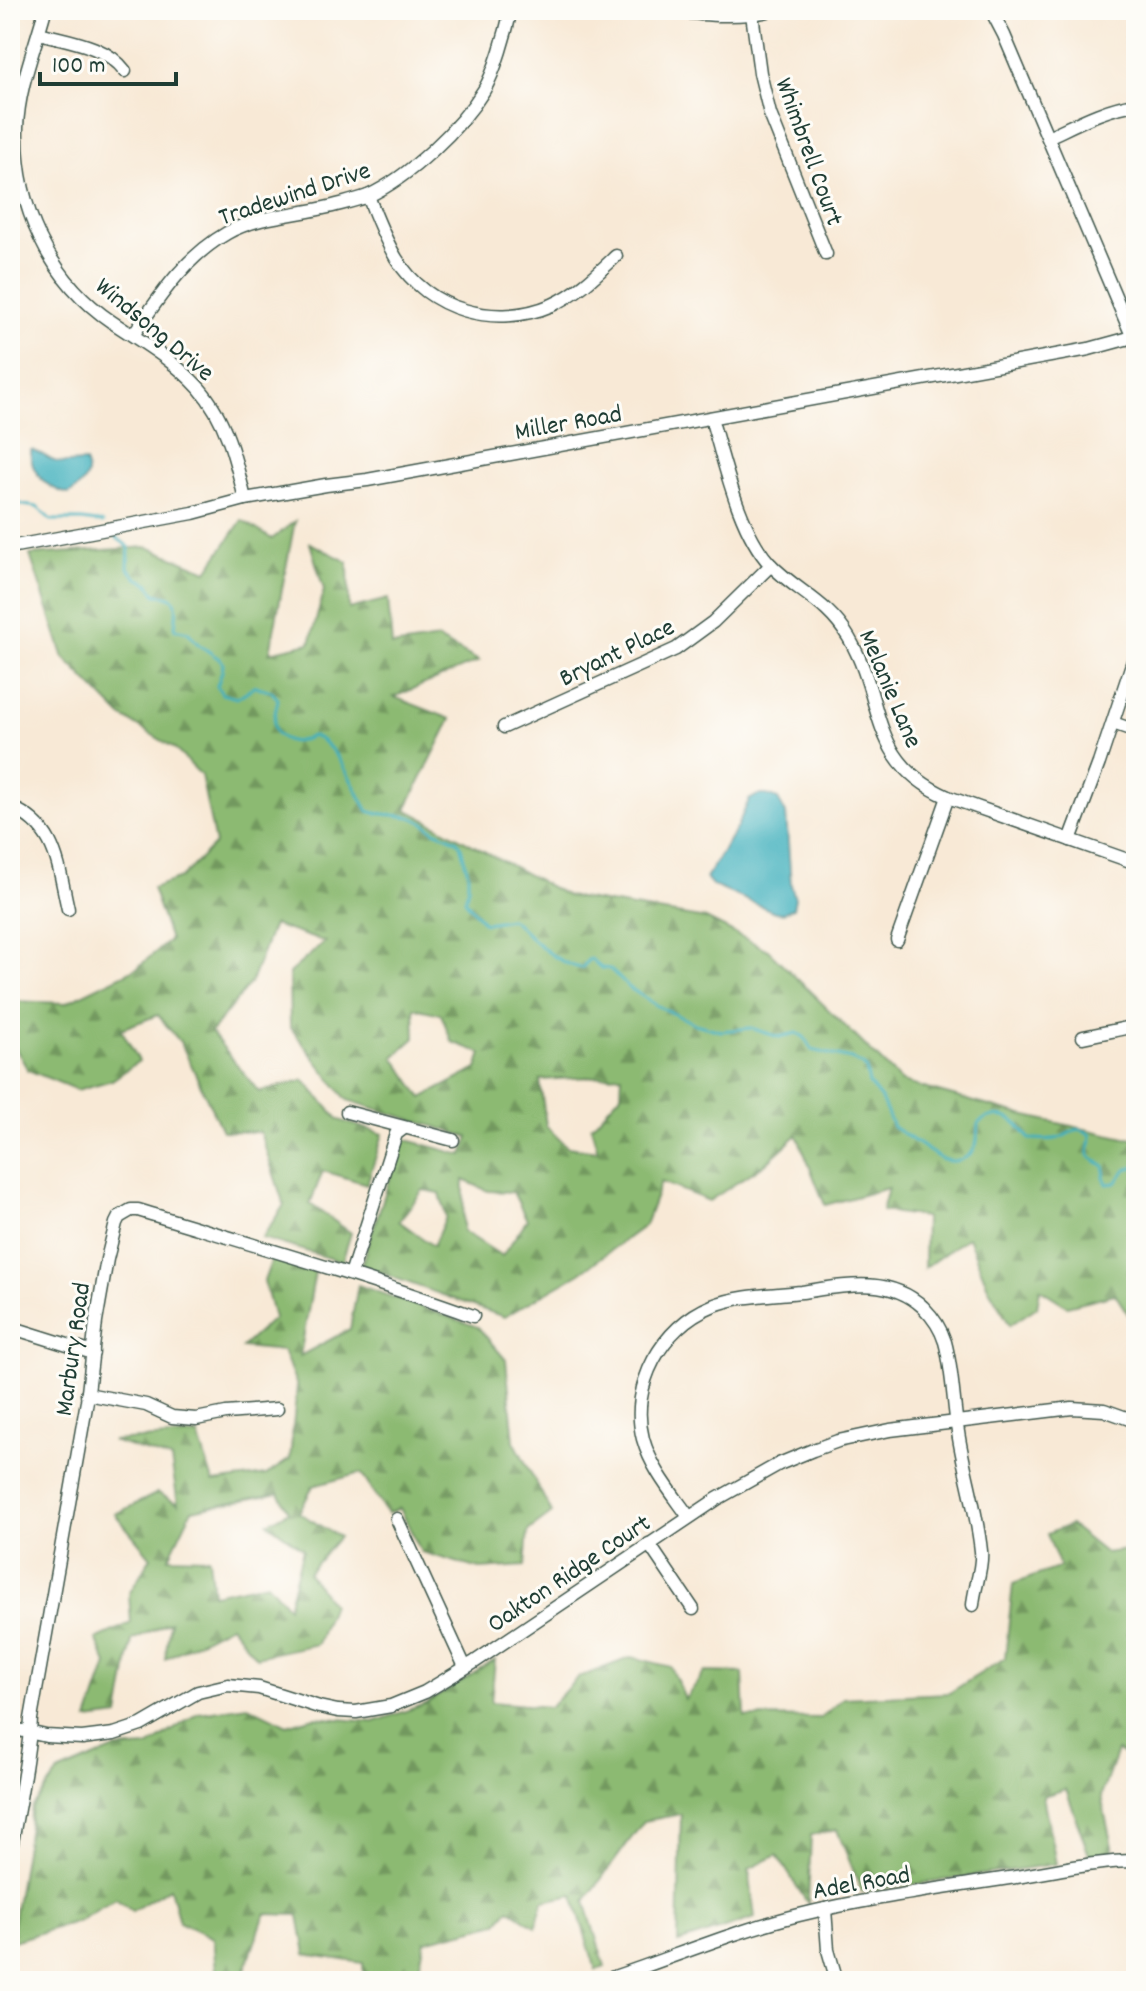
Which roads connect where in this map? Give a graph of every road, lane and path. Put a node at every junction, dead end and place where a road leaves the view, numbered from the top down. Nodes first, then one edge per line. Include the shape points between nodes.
1 (45, 10) edge
2 (511, 10) edge
3 (662, 10) edge
4 (773, 10) edge
5 (991, 10) edge
6 (752, 14) junction
7 (39, 33) junction
8 (125, 71) dead end
9 (1136, 104) edge
10 (1048, 137) junction
11 (368, 196) junction
12 (826, 254) dead end
13 (616, 256) dead end
14 (133, 335) junction
15 (1134, 341) edge
16 (711, 418) junction
17 (245, 499) junction
18 (10, 547) edge
19 (771, 565) junction
20 (1136, 652) edge
21 (1113, 723) junction
22 (504, 727) dead end
23 (1136, 731) edge
24 (948, 797) junction
25 (10, 807) edge
26 (1070, 840) junction
27 (1136, 863) edge
28 (68, 909) dead end
29 (897, 940) dead end
30 (1136, 1026) edge
31 (1083, 1037) dead end
32 (347, 1112) dead end
33 (404, 1128) junction
34 (453, 1140) dead end
35 (351, 1274) junction
36 (473, 1316) dead end
37 (10, 1327) edge
38 (93, 1353) junction
39 (87, 1394) junction
40 (277, 1409) dead end
41 (956, 1421) junction
42 (1135, 1421) edge
43 (689, 1517) junction
44 (397, 1519) dead end
45 (649, 1544) junction
46 (973, 1605) dead end
47 (693, 1609) dead end
48 (465, 1667) junction
49 (10, 1728) edge
50 (30, 1732) junction
51 (10, 1855) edge
52 (1136, 1861) edge
53 (825, 1909) junction
54 (602, 1981) edge
55 (837, 1981) edge

1 - 7 street, Windsong Drive
2 - 11 street, Tradewind Drive via 485,89 460,122 442,143
3 - 6 street
4 - 6 street
5 - 10 street
6 - 12 street, Whimbrell Court via 770,114
7 - 8 street via 103,52
7 - 14 street, Windsong Drive via 17,128 26,205 43,245 68,281
9 - 10 street
10 - 15 street
11 - 13 street via 405,271 434,296 465,311 505,316 554,304
11 - 14 street, Tradewind Drive via 255,222 216,240 175,277
14 - 17 street, Windsong Drive via 169,360 217,413
15 - 16 street, Miller Road
16 - 17 street, Miller Road
16 - 19 street, Melanie Lane via 749,531
17 - 18 street, Miller Road
19 - 22 street, Bryant Place via 713,622 676,649
19 - 24 street, Melanie Lane via 838,622 858,656 897,760 922,784
20 - 21 street
21 - 23 street
21 - 26 street
24 - 26 street, Melanie Lane
24 - 29 street
25 - 28 street via 46,834
26 - 27 street, Melanie Lane
30 - 31 street
32 - 33 street
33 - 34 street
33 - 35 street via 396,1134
35 - 36 street, Marbury Road
35 - 38 street, Marbury Road via 131,1210 116,1223
37 - 38 street
38 - 39 street, Marbury Road
39 - 40 street via 196,1419
39 - 50 street, Marbury Road
41 - 42 street, Oakton Ridge Court via 1082,1407
41 - 43 street, Oakton Ridge Court via 864,1435 813,1450 748,1480
41 - 43 street via 944,1338 931,1316 902,1292 859,1285 711,1306 684,1322 660,1348 646,1377 640,1409 649,1455
41 - 46 street via 981,1554
43 - 45 street, Oakton Ridge Court
44 - 48 street
45 - 47 street
45 - 48 street, Oakton Ridge Court
48 - 50 street, Oakton Ridge Court via 409,1700 374,1710 338,1711 259,1688 228,1685 198,1692 141,1725 114,1734 82,1738
49 - 50 street, Oakton Ridge Court
50 - 51 street, Marbury Road
52 - 53 street, Adel Road
53 - 54 street, Adel Road
53 - 55 street

